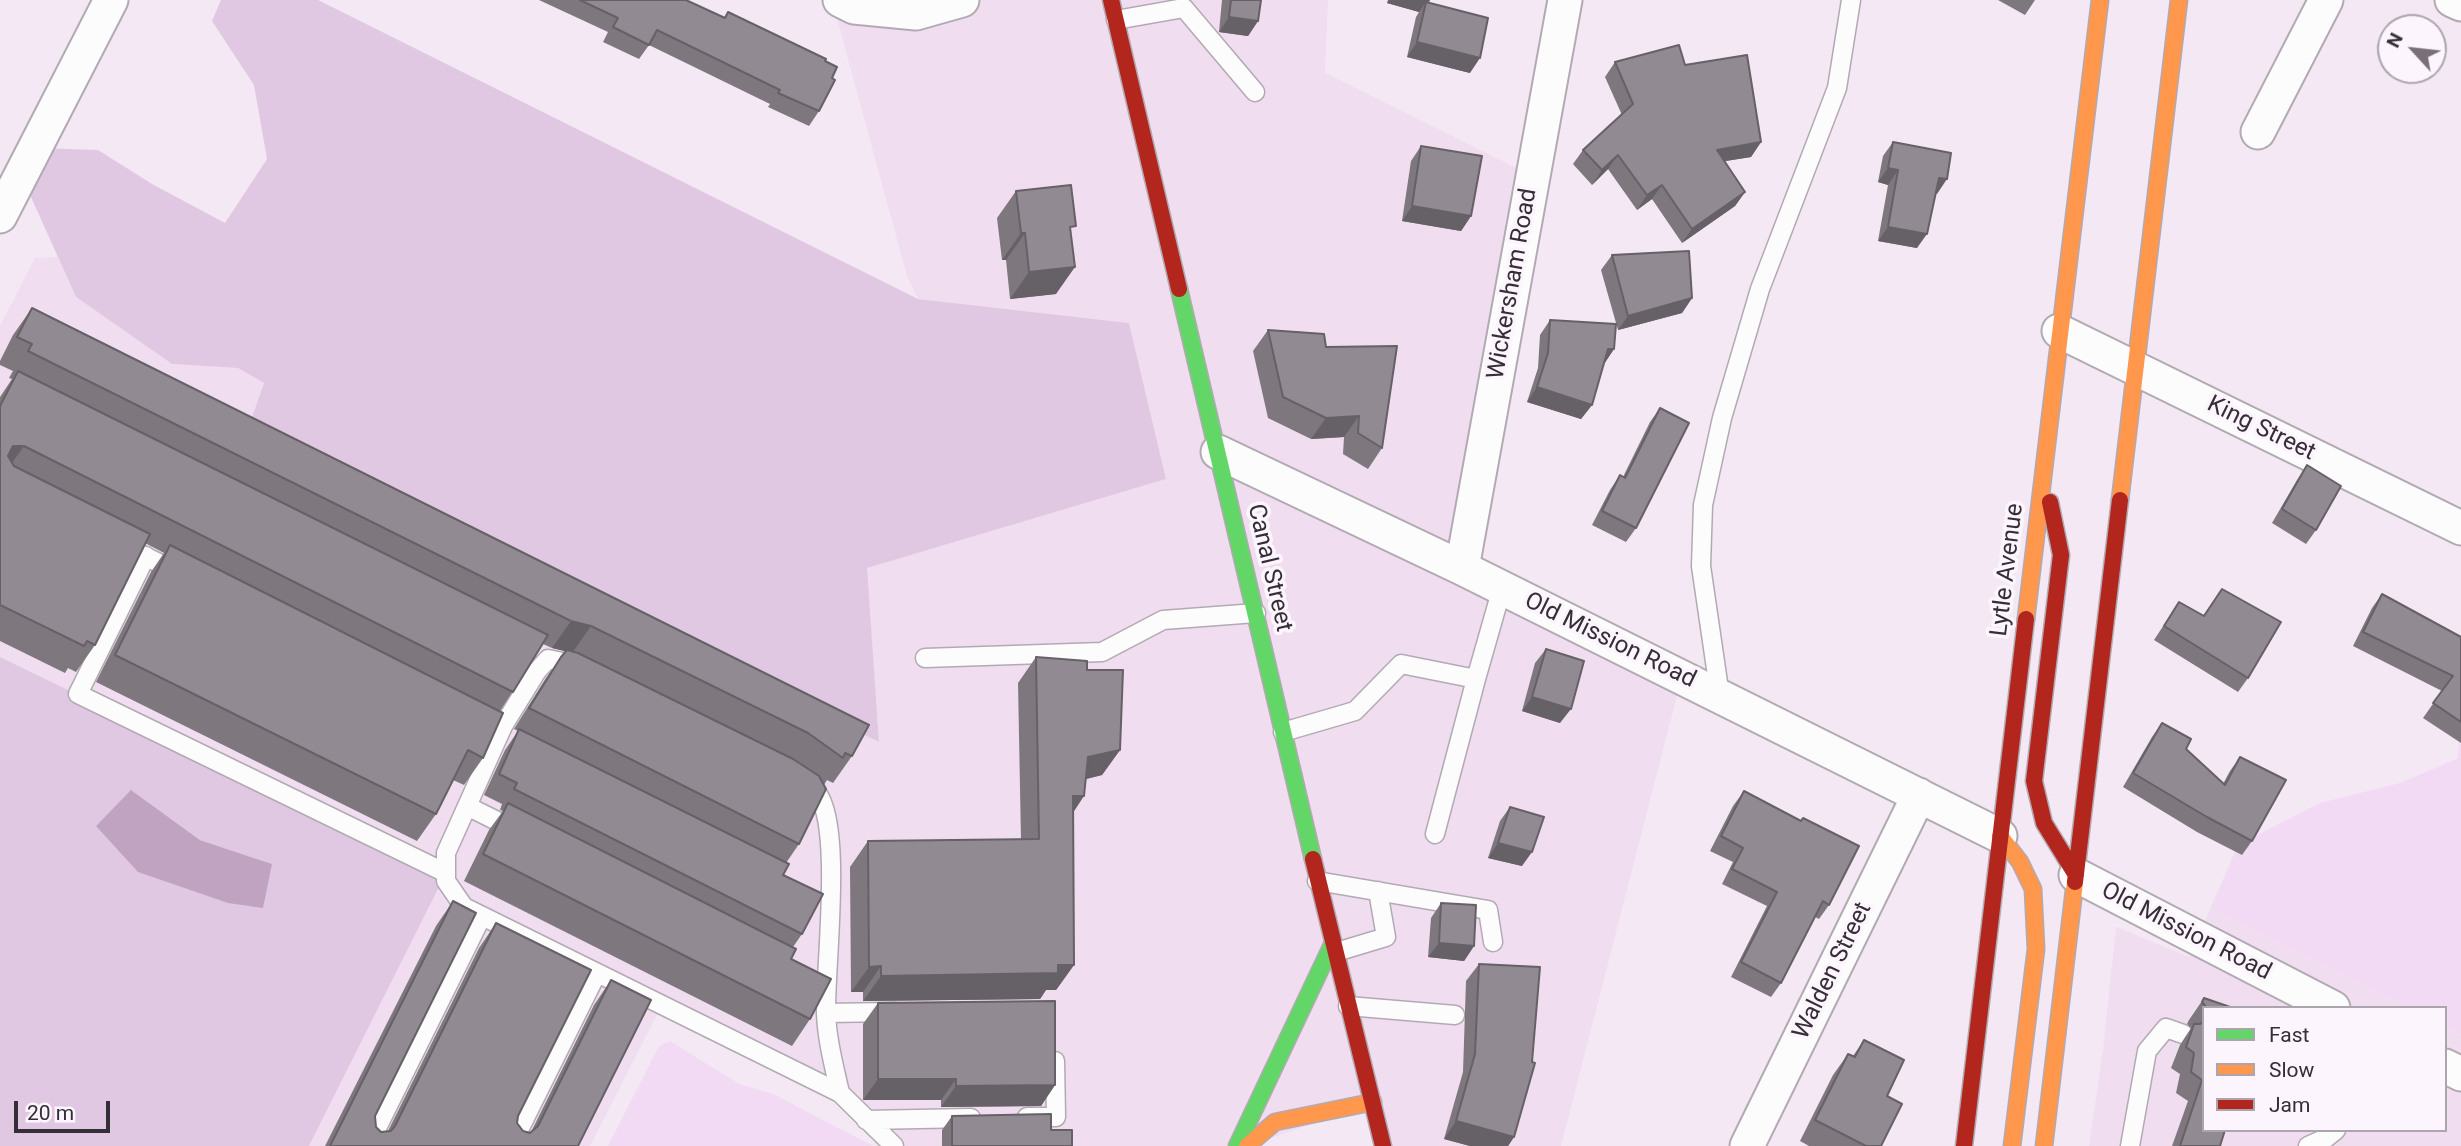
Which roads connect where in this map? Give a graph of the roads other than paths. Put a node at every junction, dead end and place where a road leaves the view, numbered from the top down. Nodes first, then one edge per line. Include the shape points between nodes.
1 (111, 0) edge
2 (962, 0) edge
3 (1111, 0) edge
4 (1565, 0) edge
5 (1851, 0) edge
6 (2100, 0) edge
7 (2179, 0) edge
8 (2326, 0) edge
9 (2452, 0) edge
10 (849, 2) edge
11 (2461, 5) edge
12 (1116, 20) junction
13 (1255, 92) dead end
14 (2258, 132) dead end
15 (0, 216) edge
16 (2059, 331) junction
17 (2136, 367) junction
18 (1217, 452) junction
19 (2043, 469) junction
20 (2461, 528) edge
21 (109, 538) edge
22 (145, 556) junction
23 (1462, 568) junction
24 (194, 581) edge
25 (1502, 588) junction
26 (1256, 613) junction
27 (925, 658) dead end
28 (591, 675) edge
29 (1476, 679) junction
30 (1720, 696) junction
31 (1283, 733) junction
32 (784, 771) edge
33 (1919, 796) junction
34 (467, 806) junction
35 (1435, 834) dead end
36 (2000, 836) junction
37 (529, 837) edge
38 (446, 873) junction
39 (2076, 875) junction
40 (1317, 881) junction
41 (1378, 891) junction
42 (482, 916) junction
43 (1493, 942) dead end
44 (1333, 949) junction
45 (597, 973) junction
46 (1348, 1006) junction
47 (2329, 1006) edge
48 (906, 1012) edge
49 (826, 1013) junction
50 (1455, 1015) dead end
51 (2183, 1034) dead end
52 (1055, 1050) edge
53 (840, 1093) junction
54 (1373, 1102) junction
55 (988, 1118) edge
56 (1015, 1118) edge
57 (866, 1120) junction
58 (2334, 1132) edge
59 (368, 1146) edge
60 (511, 1146) edge
61 (894, 1146) edge
62 (1237, 1146) edge
63 (1247, 1146) edge
64 (1383, 1146) edge
65 (1747, 1146) edge
66 (1964, 1146) edge
67 (2012, 1146) edge
68 (2044, 1146) edge
69 (2130, 1146) edge
70 (2308, 1146) edge

1 - 15 street
2 - 10 street via 916,13
3 - 12 main road, Canal Street
4 - 23 street, Wickersham Road
5 - 30 lane via 1837,88 1760,289 1722,418 1703,505 1701,566
6 - 16 main road, Lytle Avenue
7 - 17 main road
8 - 14 street
9 - 11 street
12 - 13 lane via 1184,8
12 - 18 main road, Canal Street
16 - 17 street, King Street
16 - 19 main road, Lytle Avenue
17 - 20 street, King Street
17 - 39 main road
18 - 23 street, Old Mission Road
18 - 26 main road, Canal Street
19 - 36 main road, Lytle Avenue
19 - 39 main road via 2061,555 2034,781 2043,822
21 - 22 lane
22 - 24 lane
22 - 38 lane via 78,694
23 - 25 street, Old Mission Road
25 - 29 lane
25 - 30 street, Old Mission Road
26 - 27 lane via 1163,620 1102,652
26 - 31 main road, Canal Street
28 - 34 lane via 541,656
29 - 31 lane via 1401,664 1354,711
29 - 35 lane
30 - 33 street, Old Mission Road
31 - 40 main road, Canal Street
32 - 49 lane via 817,794 828,821 831,864 824,898 820,984
33 - 36 street, Old Mission Road
33 - 65 street, Walden Street
34 - 37 lane
34 - 38 lane via 446,853
36 - 66 main road, Lytle Avenue
36 - 67 main road via 2033,889 2036,949
38 - 42 lane via 446,881 464,907
39 - 47 street, Old Mission Road
39 - 68 main road
40 - 41 lane
40 - 44 main road, Canal Street
41 - 43 lane via 1488,910
41 - 44 lane via 1386,937
42 - 45 lane
42 - 59 lane
44 - 46 main road, Canal Street
44 - 62 main road
45 - 53 lane
45 - 60 lane
46 - 50 lane
46 - 54 main road, Canal Street
48 - 49 lane
49 - 53 lane
51 - 69 lane via 2166,1028 2147,1051
52 - 56 lane via 1056,1117
53 - 57 lane
54 - 63 main road via 1275,1122
54 - 64 main road, Canal Street
55 - 57 lane
57 - 61 lane
58 - 70 lane

